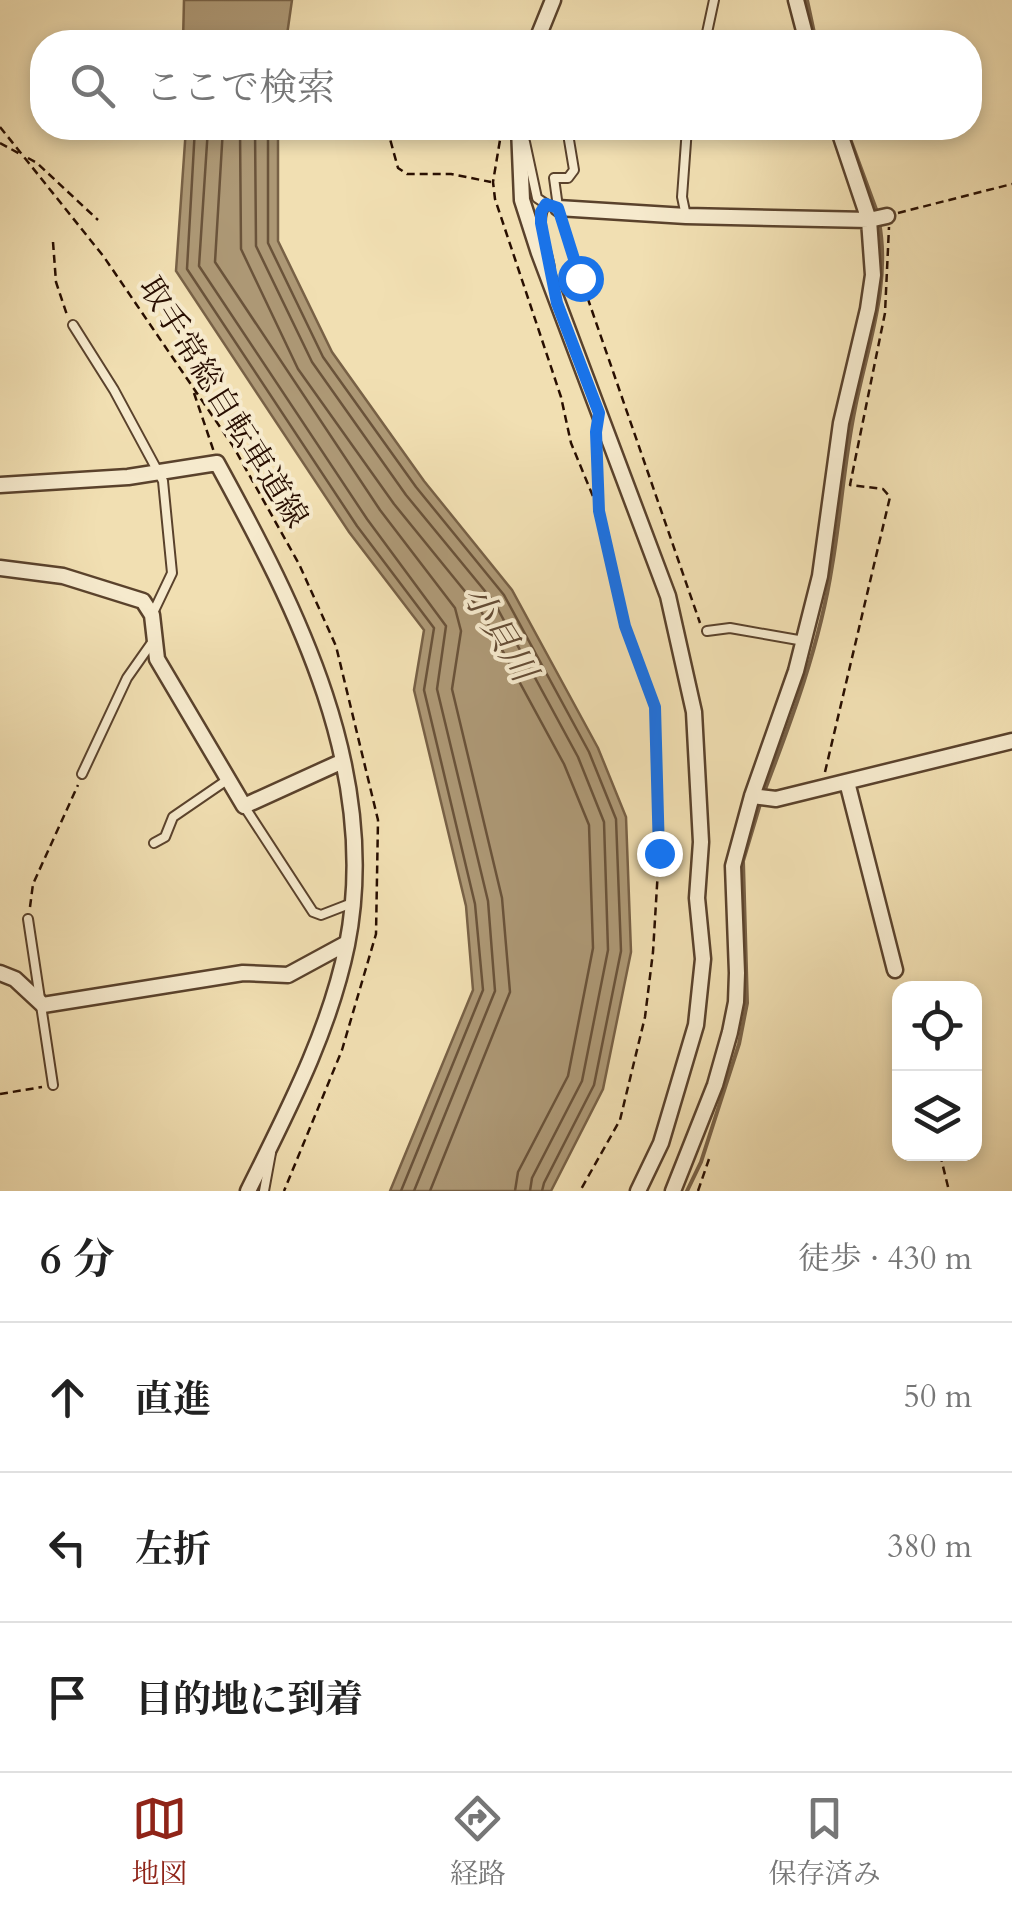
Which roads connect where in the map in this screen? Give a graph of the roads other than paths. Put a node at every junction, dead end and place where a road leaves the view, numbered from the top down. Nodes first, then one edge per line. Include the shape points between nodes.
1 (553, 0) edge
2 (714, 0) edge
3 (796, 0) edge
4 (541, 30) edge
5 (707, 30) edge
6 (804, 30) edge
7 (521, 140) edge
8 (524, 140) edge
9 (569, 140) edge
10 (686, 140) edge
11 (843, 140) edge
12 (552, 206) junction
13 (686, 216) junction
14 (879, 218) junction
15 (557, 303) junction
16 (73, 325) road end
17 (160, 472) junction
18 (0, 485) edge
19 (0, 568) edge
20 (152, 616) junction
21 (708, 631) road end
22 (153, 641) junction
23 (804, 641) junction
24 (1012, 742) edge
25 (343, 761) junction
26 (82, 774) road end
27 (226, 780) junction
28 (847, 782) junction
29 (752, 796) junction
30 (244, 806) junction
31 (154, 842) dead end
32 (352, 904) junction
33 (28, 919) road end
34 (347, 943) junction
35 (895, 970) dead end
36 (0, 973) edge
37 (42, 1005) junction
38 (53, 1084) road end
39 (271, 1149) junction
40 (248, 1191) edge
41 (264, 1191) edge
42 (638, 1191) edge
43 (673, 1191) edge

1 - 4 street
2 - 5 lane
3 - 6 street
7 - 15 street via 522,200
8 - 12 lane via 537,198
9 - 12 lane via 574,170 568,178 554,178
10 - 13 lane
11 - 14 street
12 - 13 street
12 - 15 lane via 541,212 541,223
13 - 14 street
14 - 23 street via 826,546
15 - 42 street via 668,596 694,712 702,959 696,1025 661,1143
16 - 17 lane
17 - 18 street
17 - 20 lane via 172,573
17 - 25 street via 216,463 288,600 328,700
19 - 20 street via 63,576 132,596
20 - 22 street
21 - 23 lane via 730,628
22 - 26 lane via 127,678
22 - 27 street
23 - 29 street
24 - 28 street
25 - 30 street
25 - 32 street via 354,850
27 - 30 street
27 - 31 lane via 173,817 165,837
28 - 29 street via 768,801
28 - 35 street
29 - 43 street via 733,866 736,1002 716,1085
30 - 32 lane via 313,912
32 - 34 street
33 - 37 lane
34 - 37 street via 288,974 243,973
34 - 39 street via 304,1081
36 - 37 street
37 - 38 lane
39 - 40 street
39 - 41 lane

